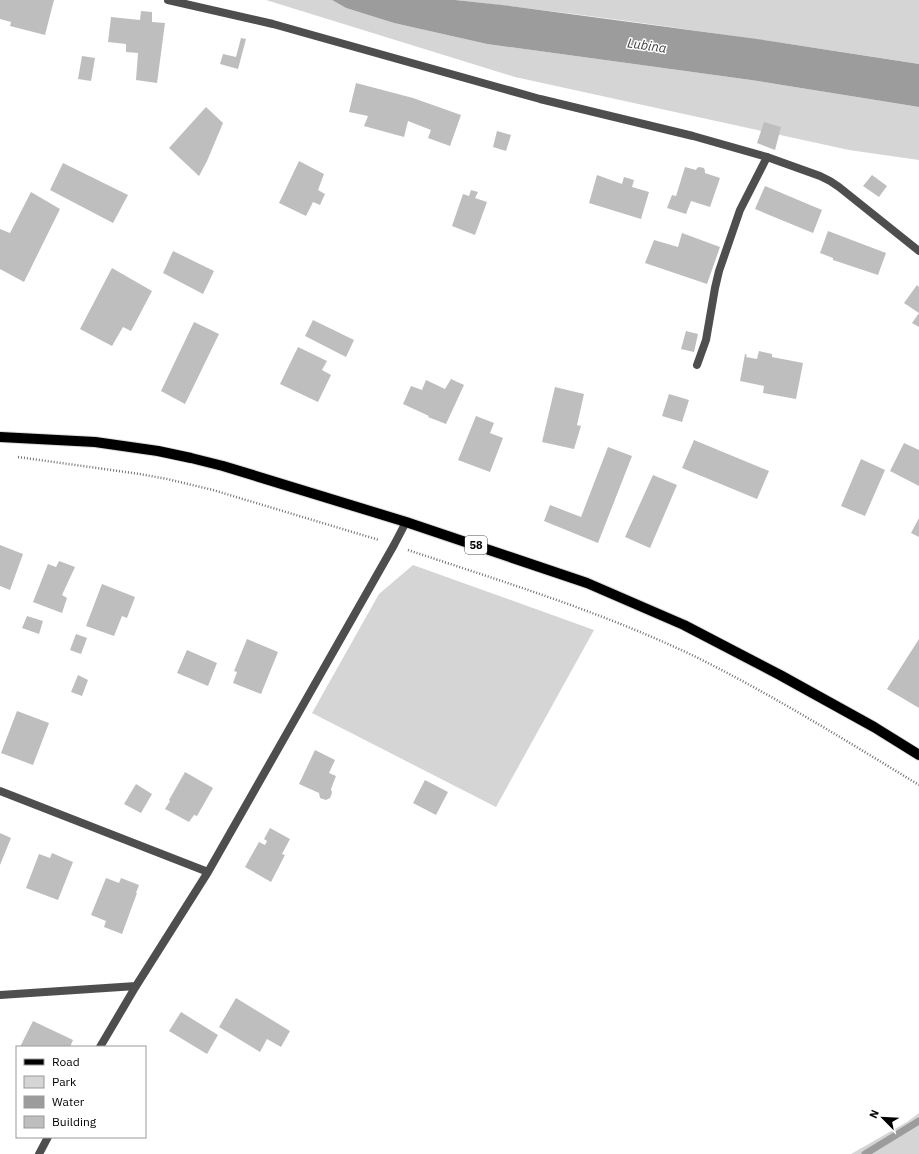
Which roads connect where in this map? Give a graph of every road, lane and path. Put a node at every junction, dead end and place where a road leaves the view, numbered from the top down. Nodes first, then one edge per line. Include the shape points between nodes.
1 (168, 0) edge
2 (766, 157) junction
3 (919, 251) edge
4 (697, 365) dead end
5 (0, 436) edge
6 (15, 456) dead end
7 (406, 522) junction
8 (385, 542) dead end
9 (407, 549) dead end
10 (919, 755) edge
11 (919, 785) edge
12 (0, 791) edge
13 (208, 872) junction
14 (136, 986) junction
15 (0, 995) edge
16 (101, 1046) edge
17 (47, 1138) edge
18 (39, 1154) edge

1 - 2 street via 273,24 540,99
2 - 3 street via 830,181
2 - 4 street via 740,210 719,271 706,340
5 - 7 main road, 58 via 94,442 158,451 223,466
6 - 8 path via 167,479 213,490
7 - 10 main road, 58 via 587,583 684,624 780,675
7 - 13 street
9 - 11 path via 590,612 694,656 821,726
12 - 13 street
13 - 14 street
14 - 15 street
14 - 16 street
17 - 18 street

